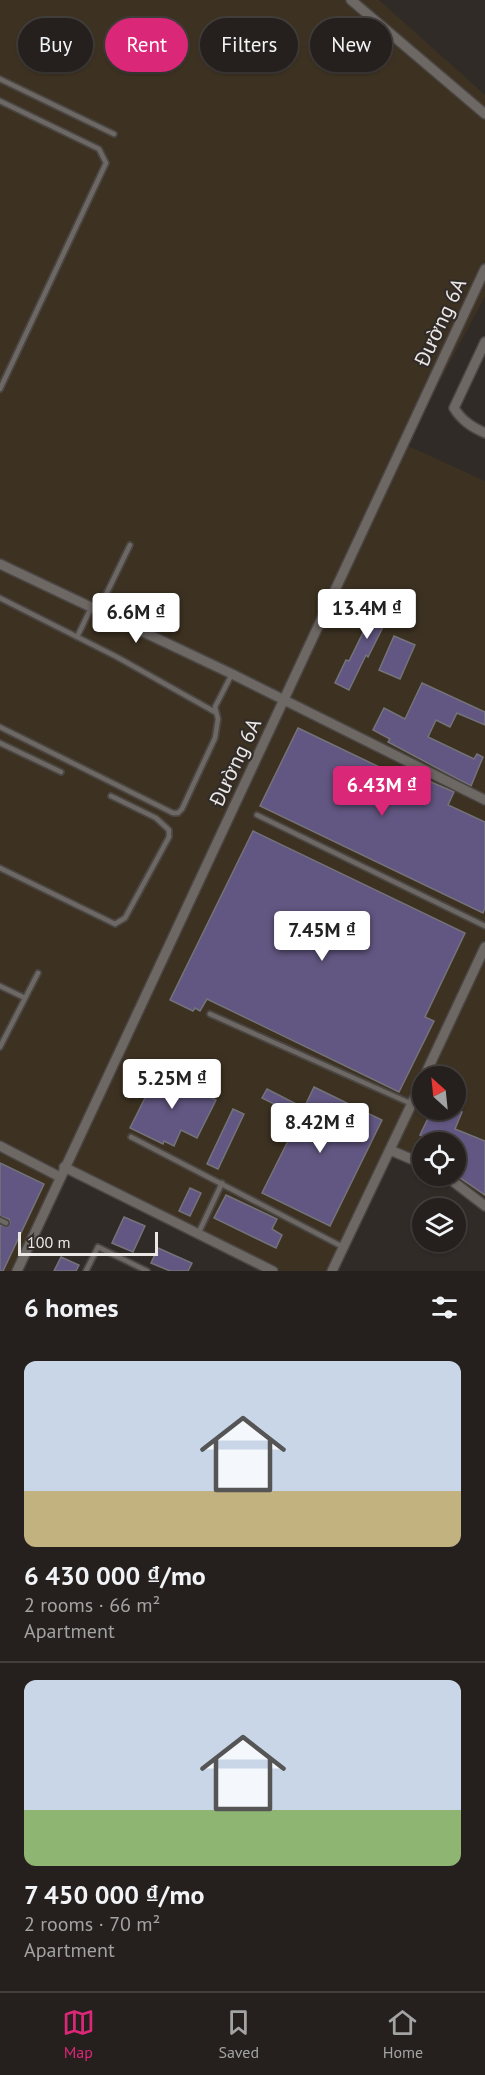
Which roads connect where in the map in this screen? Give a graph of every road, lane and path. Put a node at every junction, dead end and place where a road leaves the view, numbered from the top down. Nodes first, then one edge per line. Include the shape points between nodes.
1 (351, 0) edge
2 (0, 79) edge
3 (0, 101) edge
4 (485, 114) edge
5 (114, 134) dead end
6 (485, 269) edge
7 (485, 342) edge
8 (0, 389) edge
9 (485, 433) edge
10 (130, 545) dead end
11 (0, 564) edge
12 (0, 598) edge
13 (94, 610) junction
14 (77, 637) junction
15 (232, 674) junction
16 (283, 701) junction
17 (215, 712) junction
18 (0, 727) edge
19 (0, 743) edge
20 (61, 772) dead end
21 (111, 796) dead end
22 (485, 800) edge
23 (257, 815) dead end
24 (0, 868) edge
25 (485, 926) edge
26 (485, 947) edge
27 (38, 972) dead end
28 (0, 986) edge
29 (25, 998) junction
30 (210, 1014) dead end
31 (0, 1047) edge
32 (430, 1066) edge
33 (412, 1104) joint
34 (131, 1137) dead end
35 (0, 1146) edge
36 (390, 1150) junction
37 (412, 1159) edge
38 (64, 1167) junction
39 (60, 1177) junction
40 (222, 1183) junction
41 (459, 1186) edge
42 (485, 1206) edge
43 (0, 1220) edge
44 (6, 1223) dead end
45 (198, 1234) junction
46 (343, 1247) junction
47 (17, 1271) edge
48 (86, 1271) edge
49 (147, 1271) edge
50 (273, 1271) edge
51 (332, 1271) edge

1 - 4 street
2 - 5 lane
3 - 8 lane via 99,148 106,163
6 - 16 street, Đường 6A
7 - 9 street via 454,408 459,417
10 - 13 lane
11 - 13 street
12 - 14 lane
13 - 14 lane
13 - 15 street
14 - 17 lane
15 - 16 street
15 - 17 lane
16 - 22 street
16 - 38 street, Đường 6A
17 - 18 lane via 215,738 178,813
19 - 20 lane
21 - 24 lane via 156,818 169,830 169,837 120,923
23 - 25 lane
26 - 32 street
27 - 29 lane
28 - 29 lane
29 - 31 lane
30 - 33 lane
33 - 36 street
34 - 40 lane
35 - 39 street
36 - 37 street
36 - 46 street
38 - 39 street, Đường 6A
38 - 45 street
39 - 47 street, Đường 6A
40 - 45 lane
40 - 46 lane
41 - 42 street
43 - 44 lane
45 - 50 street
46 - 51 street
48 - 49 lane via 98,1247

